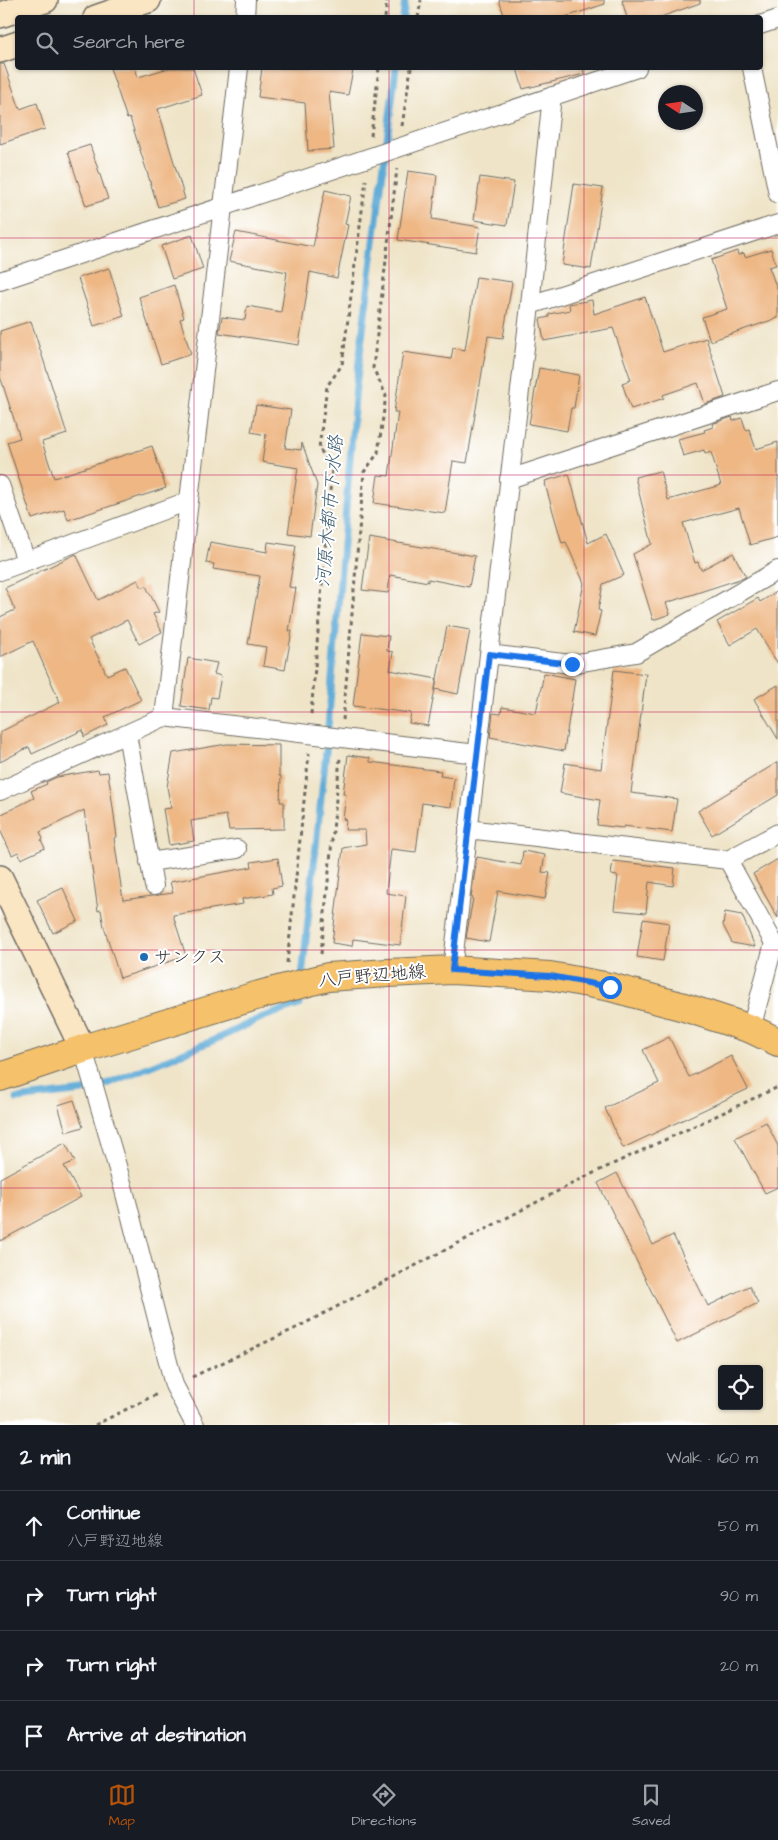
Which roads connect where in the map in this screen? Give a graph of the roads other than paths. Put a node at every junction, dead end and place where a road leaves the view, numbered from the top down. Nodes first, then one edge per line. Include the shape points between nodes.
1 (45, 0) edge
2 (148, 0) edge
3 (246, 0) edge
4 (0, 15) edge
5 (105, 15) edge
6 (244, 15) edge
7 (778, 20) edge
8 (763, 25) edge
9 (15, 45) edge
10 (0, 50) edge
11 (239, 70) edge
12 (631, 70) edge
13 (752, 70) edge
14 (552, 96) junction
15 (778, 194) edge
16 (224, 206) junction
17 (778, 224) edge
18 (0, 281) edge
19 (530, 305) junction
20 (778, 391) edge
21 (509, 479) junction
22 (0, 485) edge
23 (188, 501) junction
24 (26, 561) junction
25 (778, 570) edge
26 (0, 571) edge
27 (489, 654) junction
28 (164, 717) junction
29 (127, 734) junction
30 (477, 754) junction
31 (0, 791) edge
32 (468, 829) junction
33 (778, 834) edge
34 (237, 849) dead end
35 (728, 860) junction
36 (149, 862) junction
37 (0, 878) edge
38 (154, 886) dead end
39 (452, 970) junction
40 (750, 1029) junction
41 (778, 1042) edge
42 (83, 1049) junction
43 (0, 1077) edge
44 (195, 1425) edge

1 - 4 street
2 - 5 street
3 - 6 street
7 - 8 street
9 - 10 street
11 - 16 street
12 - 14 street
13 - 15 street
14 - 16 street
14 - 19 street
16 - 18 street
16 - 23 street
17 - 19 street
19 - 21 street
20 - 21 street
21 - 27 street
22 - 24 street
23 - 24 street
23 - 28 street
24 - 26 street
25 - 27 street via 636,653 572,664
27 - 30 street
28 - 29 street
28 - 30 street
29 - 31 street
29 - 36 street
30 - 32 street
32 - 35 street
32 - 39 street
33 - 35 street
34 - 36 street
35 - 40 street via 774,943
36 - 38 street
37 - 42 street
39 - 40 main road, 八戸野辺地線 via 550,976 610,987
39 - 42 main road, 八戸野辺地線 via 328,977
40 - 41 main road, 八戸野辺地線
42 - 43 main road, 八戸野辺地線
42 - 44 street via 124,1190 174,1385

